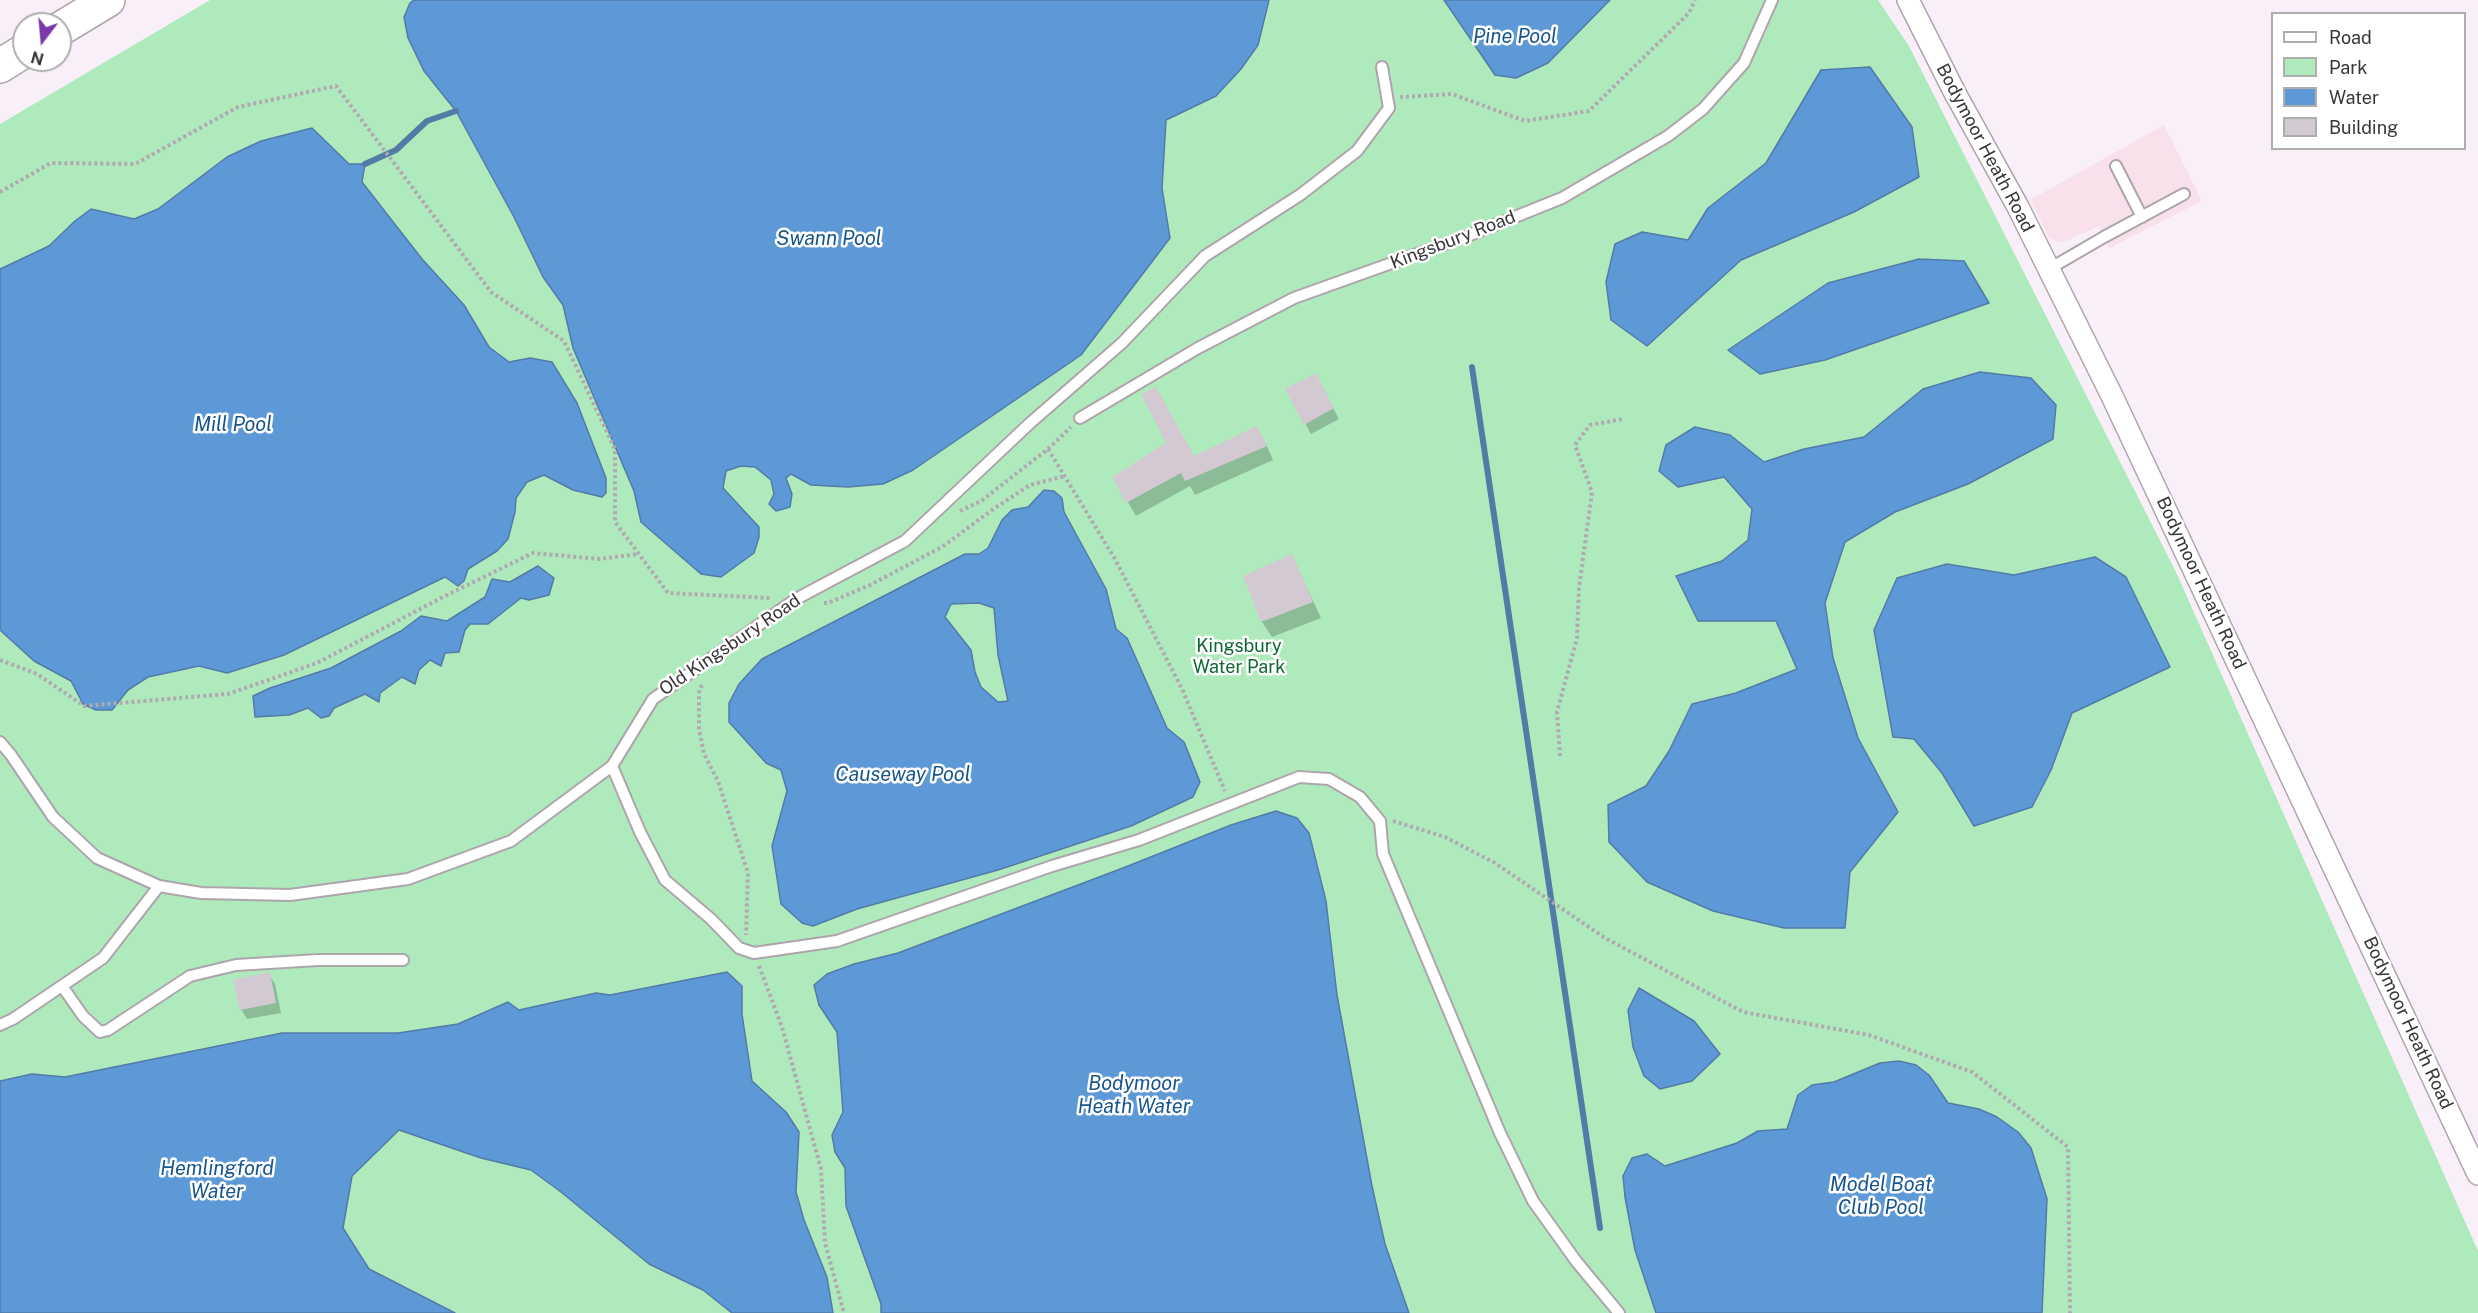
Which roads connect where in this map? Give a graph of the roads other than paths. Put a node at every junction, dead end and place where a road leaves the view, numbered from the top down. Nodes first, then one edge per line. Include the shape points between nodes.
1 (108, 0) edge
2 (1772, 0) edge
3 (1908, 0) edge
4 (72, 22) edge
5 (1382, 66) dead end
6 (2116, 166) dead end
7 (2184, 194) dead end
8 (2142, 217) junction
9 (2049, 269) junction
10 (1080, 418) road end
11 (0, 742) edge
12 (612, 766) junction
13 (159, 886) junction
14 (403, 960) dead end
15 (62, 986) junction
16 (0, 1025) edge
17 (2478, 1174) edge
18 (1619, 1313) edge

1 - 4 main road
2 - 10 lane, Kingsbury Road via 1744,63 1702,109 1668,136 1562,198 1293,298 1198,348
3 - 9 street, Bodymoor Heath Road
5 - 12 lane, Old Kingsbury Road via 1389,108 1357,151 1300,195 1205,256 1122,343 905,541 796,599 653,699
6 - 8 lane
7 - 8 lane
8 - 9 lane
9 - 17 street, Bodymoor Heath Road
11 - 13 lane, Old Kingsbury Road via 53,817 97,858
12 - 13 lane, Old Kingsbury Road via 511,841 408,879 290,895 201,893
12 - 18 lane via 665,880 739,948 754,953 837,941 1139,840 1299,777 1329,779 1360,797 1380,821 1383,854 1533,1202
13 - 15 lane via 103,958
14 - 15 lane via 236,965 190,976 100,1032 82,1016
15 - 16 lane

